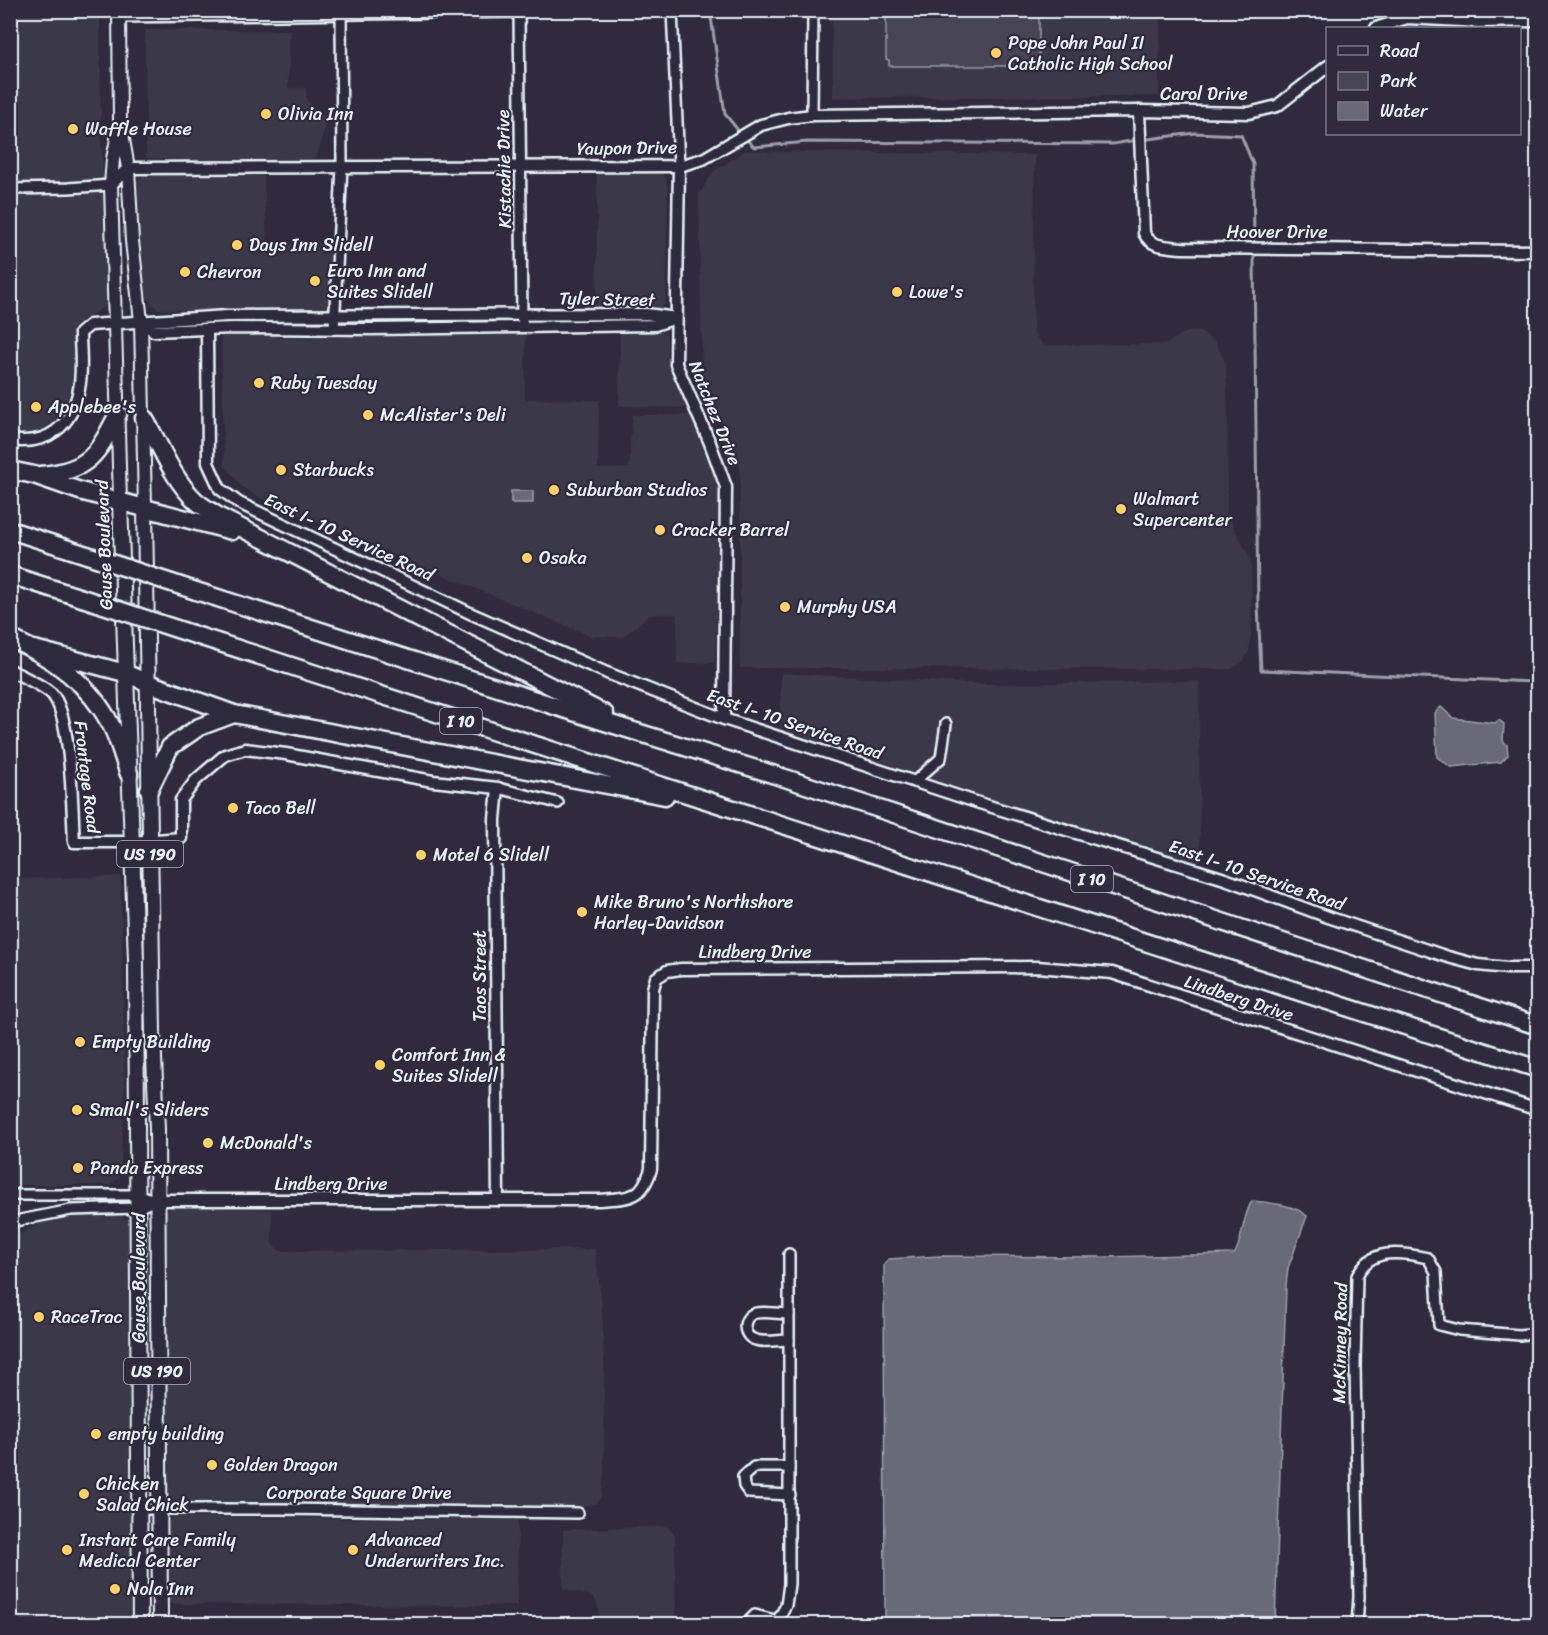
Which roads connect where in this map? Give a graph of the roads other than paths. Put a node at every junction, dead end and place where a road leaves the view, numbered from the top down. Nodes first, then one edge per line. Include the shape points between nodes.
1 (672, 10) edge
2 (813, 10) edge
3 (519, 11) edge
4 (341, 13) edge
5 (119, 14) edge
6 (1414, 14) edge
7 (1538, 21) edge
8 (1379, 27) edge
9 (1326, 68) edge
10 (1138, 111) junction
11 (812, 115) junction
12 (120, 122) junction
13 (342, 166) junction
14 (520, 166) junction
15 (679, 166) junction
16 (128, 168) junction
17 (111, 184) junction
18 (10, 189) edge
19 (1538, 251) edge
20 (335, 315) junction
21 (522, 315) junction
22 (676, 318) junction
23 (141, 321) junction
24 (114, 323) junction
25 (522, 327) junction
26 (334, 329) junction
27 (207, 330) junction
28 (118, 414) junction
29 (144, 418) junction
30 (10, 440) edge
31 (10, 470) edge
32 (34, 475) junction
33 (120, 501) junction
34 (145, 508) junction
35 (10, 530) edge
36 (258, 538) junction
37 (10, 575) edge
38 (10, 638) edge
39 (34, 649) junction
40 (10, 670) edge
41 (125, 673) junction
42 (148, 684) junction
43 (234, 714) junction
44 (724, 719) junction
45 (946, 724) dead end
46 (645, 735) junction
47 (129, 774) junction
48 (914, 782) junction
49 (498, 788) junction
50 (149, 790) junction
51 (558, 803) dead end
52 (731, 808) junction
53 (150, 839) junction
54 (131, 842) junction
55 (152, 968) junction
56 (1538, 968) edge
57 (136, 969) junction
58 (1538, 1026) edge
59 (1538, 1069) edge
60 (1538, 1110) edge
61 (10, 1195) edge
62 (156, 1200) junction
63 (498, 1200) junction
64 (138, 1202) junction
65 (10, 1222) edge
66 (789, 1254) dead end
67 (789, 1314) junction
68 (1538, 1333) edge
69 (789, 1340) junction
70 (789, 1467) junction
71 (790, 1495) junction
72 (139, 1509) junction
73 (159, 1510) junction
74 (578, 1513) dead end
75 (777, 1623) edge
76 (140, 1624) edge
77 (160, 1624) edge
78 (746, 1624) edge
79 (1357, 1624) edge

1 - 15 street, Natchez Drive
2 - 11 street
3 - 4 street
3 - 14 street, Kistachie Drive
4 - 5 street
4 - 13 street
5 - 12 main road, Gause Boulevard / US 190
6 - 7 street via 1479,22
6 - 8 street
9 - 10 street, Carol Drive via 1277,106 1250,113
10 - 11 street, Yaupon Drive
10 - 19 street, Hoover Drive via 1144,233 1154,244 1182,248
11 - 15 street, Yaupon Drive via 760,125 703,159
12 - 16 main road, Gause Boulevard / US 190
12 - 17 main road, Gause Boulevard / US 190
13 - 14 street, Yaupon Drive
13 - 16 street, Yaupon Drive
13 - 20 street
14 - 15 street, Yaupon Drive
14 - 21 street, Kistachie Drive
15 - 22 street, Natchez Drive
16 - 17 street
16 - 23 main road, Gause Boulevard / US 190
17 - 18 street
17 - 24 main road, Gause Boulevard / US 190
20 - 21 street, Tyler Street
20 - 23 street, Tyler Street
20 - 26 street
21 - 22 street, Tyler Street via 646,314
21 - 25 street, Kistachie Drive
22 - 25 street, Tyler Street via 655,325
22 - 44 street, Natchez Drive via 676,364 726,486
23 - 24 street
23 - 27 street, Tyler Street via 153,331
23 - 29 main road, Gause Boulevard / US 190
24 - 28 main road, Gause Boulevard / US 190
24 - 30 street via 90,325 80,333 79,390 60,428 40,441
25 - 26 street, Tyler Street
26 - 27 street, Tyler Street
27 - 44 street, East I- 10 Service Road via 208,463 220,489 239,503 514,633
28 - 32 highway via 102,447 82,466
28 - 33 main road, Gause Boulevard / US 190
29 - 34 main road, Gause Boulevard / US 190
29 - 36 highway via 169,467 195,500
31 - 32 highway
32 - 33 highway
33 - 34 highway
33 - 41 main road, Gause Boulevard / US 190
34 - 36 highway
34 - 42 main road, Gause Boulevard / US 190
35 - 46 highway, I 10, bridge
36 - 46 highway
37 - 52 highway, I 10, bridge
38 - 39 highway
39 - 41 highway
39 - 47 highway via 65,668 94,696 112,726
40 - 54 street, Frontage Road via 52,694 62,712 74,842
41 - 42 highway
41 - 47 main road, Gause Boulevard / US 190
42 - 43 highway
42 - 50 main road, Gause Boulevard / US 190
43 - 50 highway via 199,727 170,747
43 - 52 highway
44 - 48 street, East I- 10 Service Road
45 - 48 street via 941,758
46 - 58 highway, I 10
47 - 54 main road, Gause Boulevard / US 190
48 - 56 street, East I- 10 Service Road via 1225,879 1448,957 1478,965
49 - 51 street
49 - 53 street, Frontage Road via 245,749 225,754 181,800 181,838
49 - 63 street, Taos Street
50 - 53 main road, Gause Boulevard / US 190
52 - 59 highway, I 10
53 - 54 street, Frontage Road
53 - 55 main road, Gause Boulevard / US 190
54 - 57 main road, Gause Boulevard / US 190
55 - 57 street
55 - 62 main road, Gause Boulevard / US 190
57 - 64 main road, Gause Boulevard / US 190
60 - 63 street, Lindberg Drive via 1112,973 1037,967 681,969 656,978 652,989 653,1144 647,1184 638,1194 627,1198
61 - 64 street
62 - 63 street, Lindberg Drive
62 - 64 street
62 - 73 main road, Gause Boulevard / US 190
64 - 65 street
64 - 72 main road, Gause Boulevard / US 190
66 - 67 street
67 - 69 street
67 - 69 street via 754,1313 744,1328 756,1340
68 - 79 street, McKinney Road via 1519,1335 1439,1325 1436,1272 1428,1258 1390,1254 1362,1264 1357,1276 1355,1365
69 - 70 street
70 - 71 street
70 - 71 street via 754,1467 743,1477 749,1493
71 - 75 street via 789,1584 786,1605
72 - 73 street, Corporate Square Drive
72 - 76 main road, Gause Boulevard / US 190
73 - 74 street, Corporate Square Drive
73 - 77 main road, Gause Boulevard / US 190
75 - 78 street via 755,1615

